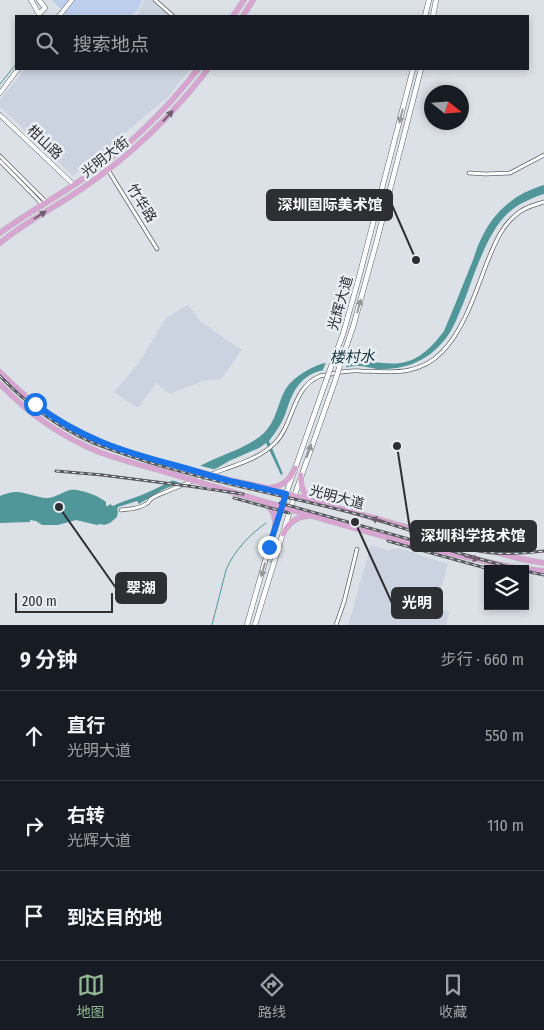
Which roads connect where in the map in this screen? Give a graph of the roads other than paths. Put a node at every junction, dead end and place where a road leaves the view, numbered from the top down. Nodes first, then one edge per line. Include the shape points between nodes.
1 (31, 0) edge
2 (39, 0) edge
3 (72, 0) edge
4 (155, 0) edge
5 (244, 0) edge
6 (253, 0) edge
7 (428, 0) edge
8 (436, 0) edge
9 (60, 15) edge
10 (172, 15) edge
11 (234, 15) edge
12 (243, 15) edge
13 (425, 15) edge
14 (433, 15) edge
15 (17, 70) edge
16 (197, 70) edge
17 (207, 70) edge
18 (413, 70) edge
19 (421, 70) edge
20 (0, 93) edge
21 (0, 115) edge
22 (544, 155) edge
23 (0, 156) edge
24 (0, 161) edge
25 (5, 164) junction
26 (0, 169) edge
27 (108, 170) junction
28 (470, 173) dead end
29 (74, 185) junction
30 (544, 202) edge
31 (45, 204) junction
32 (0, 233) edge
33 (0, 243) edge
34 (157, 249) dead end
35 (0, 372) edge
36 (0, 384) edge
37 (152, 468) dead end
38 (295, 468) junction
39 (176, 475) dead end
40 (301, 475) junction
41 (263, 487) junction
42 (286, 494) junction
43 (294, 497) junction
44 (258, 500) junction
45 (315, 503) junction
46 (282, 507) junction
47 (290, 509) junction
48 (120, 510) dead end
49 (315, 516) junction
50 (274, 532) junction
51 (283, 534) junction
52 (357, 549) dead end
53 (544, 563) edge
54 (499, 565) edge
55 (529, 570) edge
56 (544, 571) edge
57 (247, 625) edge
58 (255, 625) edge
59 (336, 625) edge

1 - 2 main road via 39,14 44,8
3 - 9 street
4 - 10 street
5 - 11 main road
6 - 12 main road
7 - 13 main road
8 - 14 main road
15 - 20 street
16 - 29 main road, 光明大街 via 141,132
27 -> 17 main road, 光明大街 via 162,122
18 -> 38 main road, 光辉大道, bridge via 343,334
40 -> 19 main road, 光辉大道, bridge via 353,327
21 - 29 street, 柑山路
22 - 28 street via 510,173
23 - 25 street
24 - 25 street
25 - 26 street
25 - 31 street
33 -> 27 main road, 光明大街
27 - 34 street, 竹华路
29 - 31 main road, 光明大街
30 - 48 street via 517,213 504,226 467,314 455,336 431,361 406,372 360,370 320,376 301,393 286,428 264,452 167,491 145,505
31 - 32 main road, 光明大街
35 - 41 main road, 光明大道, bridge via 52,417 112,447
36 - 39 main road via 29,411 72,439 114,457
37 - 44 main road, 光明大道, bridge
38 - 41 main road via 283,484
38 - 42 main road, 光辉大道
40 - 43 main road, 光辉大道
40 - 45 main road via 303,491
41 - 42 main road, 光明大道
42 - 43 main road, 光明大道
42 - 46 main road, 光辉大道
43 - 45 main road, 光明大道
43 - 47 main road, 光辉大道
44 - 46 main road, 光明大道
44 - 50 main road via 273,513 276,522
53 -> 45 main road, 光明大道
46 - 47 main road, 光明大道
46 - 50 main road, 光辉大道
47 - 49 main road, 光明大道
47 - 51 main road, 光辉大道
49 - 51 main road via 294,520
49 -> 54 main road, 光明大道
50 -> 57 main road, 光辉大道
51 - 58 main road, 光辉大道
52 - 59 street
55 - 56 main road, 光明大道

